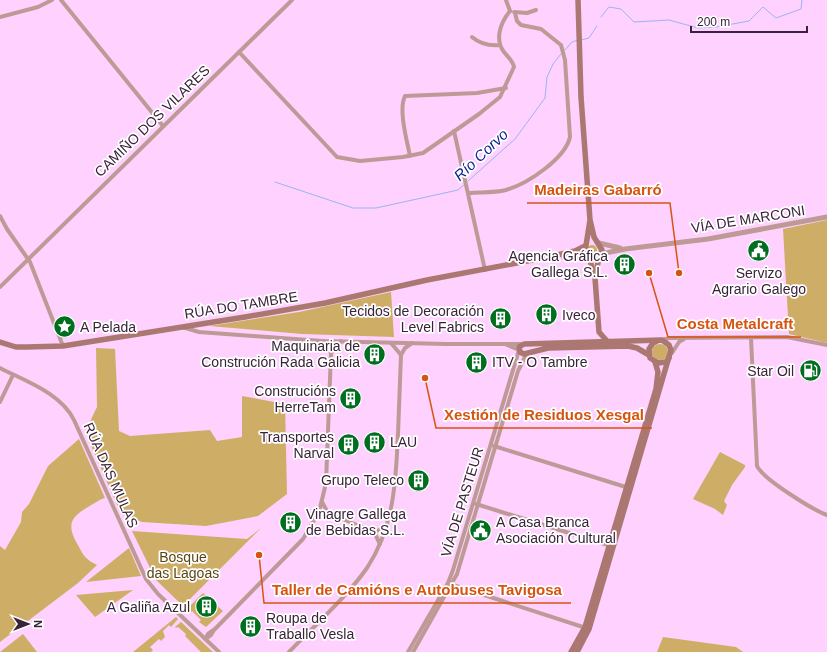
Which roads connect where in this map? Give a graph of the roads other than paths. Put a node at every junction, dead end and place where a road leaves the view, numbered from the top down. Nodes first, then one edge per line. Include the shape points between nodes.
1 (52, 0) edge
2 (61, 0) edge
3 (292, 0) edge
4 (506, 0) edge
5 (578, 0) edge
6 (536, 10) dead end
7 (510, 11) junction
8 (515, 13) junction
9 (0, 17) edge
10 (472, 37) dead end
11 (500, 45) junction
12 (239, 52) junction
13 (506, 88) junction
14 (162, 126) junction
15 (454, 131) junction
16 (410, 156) junction
17 (468, 193) junction
18 (0, 216) edge
19 (827, 217) edge
20 (590, 220) junction
21 (598, 243) junction
22 (586, 246) junction
23 (625, 249) junction
24 (600, 255) junction
25 (548, 257) junction
26 (588, 257) junction
27 (28, 258) junction
28 (485, 270) junction
29 (595, 278) junction
30 (0, 287) edge
31 (198, 328) junction
32 (599, 332) junction
33 (751, 338) junction
34 (685, 339) junction
35 (660, 340) junction
36 (324, 341) junction
37 (332, 341) junction
38 (341, 341) junction
39 (607, 341) junction
40 (0, 342) edge
41 (391, 342) junction
42 (590, 342) junction
43 (402, 343) junction
44 (412, 343) junction
45 (503, 344) junction
46 (524, 344) junction
47 (63, 346) junction
48 (827, 346) edge
49 (519, 350) junction
50 (331, 351) junction
51 (528, 352) junction
52 (401, 353) junction
53 (649, 355) junction
54 (671, 355) junction
55 (655, 362) junction
56 (0, 368) edge
57 (13, 375) junction
58 (0, 402) edge
59 (493, 446) junction
60 (628, 488) junction
61 (322, 502) junction
62 (473, 503) junction
63 (478, 504) junction
64 (320, 509) junction
65 (327, 512) junction
66 (827, 515) edge
67 (316, 518) junction
68 (387, 526) junction
69 (376, 533) junction
70 (384, 536) junction
71 (380, 544) junction
72 (611, 546) junction
73 (450, 584) junction
74 (587, 628) junction
75 (214, 630) junction
76 (198, 631) junction
77 (205, 639) junction
78 (212, 645) junction
79 (219, 652) edge
80 (289, 652) edge
81 (408, 652) edge
82 (413, 652) edge
83 (572, 652) edge
84 (577, 652) edge

1 - 9 street via 38,7
2 - 14 street
3 - 12 street, CAMIÑO DOS VILARES
4 - 7 street
5 - 20 main road via 583,141
6 - 8 street
7 - 8 street
7 - 11 street via 501,25
8 - 17 street via 517,21 521,24 541,29 561,45 570,137 565,151 552,164 514,187 499,192
10 - 11 street via 480,43
11 - 13 street via 514,65
12 - 14 street, CAMIÑO DOS VILARES
12 - 16 street via 337,157 360,161
13 - 15 street via 492,104
13 - 16 street via 477,93 405,96 404,126
14 - 27 street, CAMIÑO DOS VILARES
15 - 16 street via 423,152
15 - 17 street
17 - 28 street
18 - 27 street
19 - 23 street, VÍA DE MARCONI via 708,239
20 - 21 main road
20 - 22 main road
21 - 22 main road via 590,242
21 - 23 street, VÍA DE MARCONI
21 - 24 main road via 602,250
22 - 25 main road
22 - 26 main road via 585,252
23 - 24 street, VÍA DE MARCONI
24 - 26 main road via 593,259
24 - 29 main road
25 - 26 main road
25 - 28 main road
26 - 29 main road
27 - 30 street, CAMIÑO DOS VILARES
27 - 47 street
28 - 31 main road, RÚA DO TAMBRE
29 - 32 main road
31 - 36 street
31 - 47 main road, RÚA DO TAMBRE via 181,327
32 - 39 main road
32 - 42 main road
33 - 34 street
33 - 48 street via 787,337
33 - 66 street via 757,466 760,472 777,485
34 - 35 street
34 - 54 street via 679,342
35 - 39 main road
35 - 53 main road via 650,346
35 - 54 main road via 669,345
36 - 37 street
36 - 50 street
37 - 38 street
37 - 50 street
38 - 41 street
38 - 50 street
39 - 42 main road
40 - 47 main road, RÚA DO TAMBRE via 16,347
41 - 43 street
41 - 52 street
42 - 46 main road
43 - 44 street
43 - 52 street
44 - 45 street
44 - 52 street
45 - 46 street
45 - 49 street
46 - 49 main road
46 - 51 main road via 529,347
49 - 51 main road via 524,354
49 - 59 street, VÍA DE PASTEUR
50 - 61 street via 326,483
51 - 53 main road via 548,348 628,346
51 - 59 street, VÍA DE PASTEUR via 518,371
52 - 68 street via 396,481
53 - 55 main road
54 - 55 main road via 666,362
54 - 60 main road
55 - 60 main road via 658,372 656,389
56 - 57 street, RÚA DAS MULAS
57 - 58 street
57 - 76 street, RÚA DAS MULAS via 55,397 69,410 143,574 154,589
59 - 60 street
59 - 62 street, VÍA DE PASTEUR
59 - 63 street, VÍA DE PASTEUR
60 - 72 main road
61 - 64 street
61 - 65 street
62 - 63 street
62 - 73 street, VÍA DE PASTEUR
63 - 72 street
63 - 73 street, VÍA DE PASTEUR
64 - 65 street
64 - 67 street
65 - 67 street
65 - 69 street
67 - 75 street via 297,545
68 - 69 street
68 - 70 street
69 - 70 street
69 - 71 street
70 - 71 street
71 - 80 street via 368,567 356,582
72 - 74 main road
73 - 74 street
73 - 81 street, VÍA DE PASTEUR
73 - 82 street, VÍA DE PASTEUR
74 - 83 main road
74 - 84 main road
75 - 76 street
75 - 77 street
75 - 78 street
76 - 77 street, RÚA DAS MULAS
77 - 78 street, RÚA DAS MULAS
78 - 79 street, RÚA DAS MULAS

